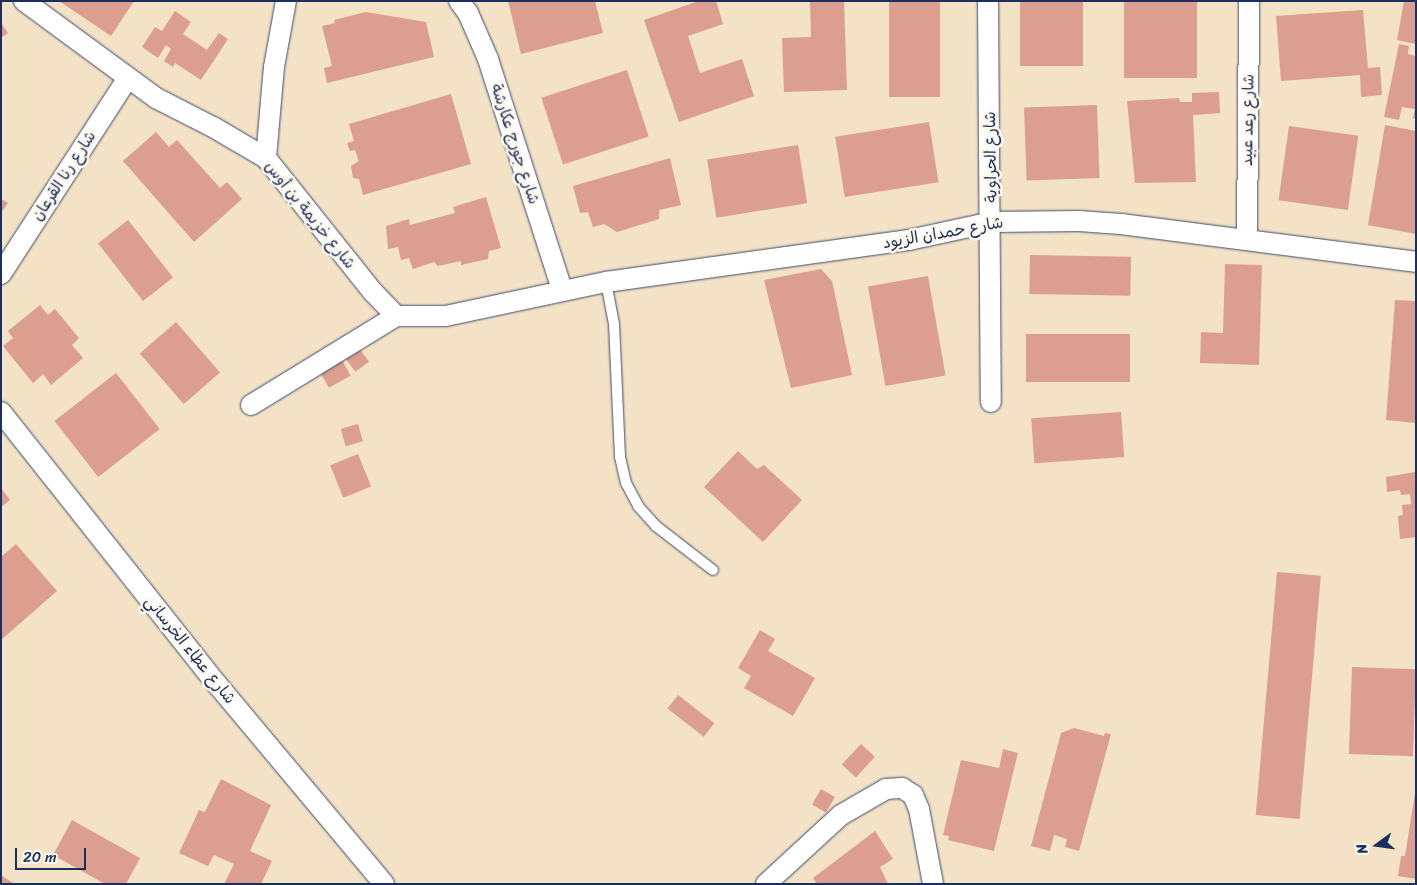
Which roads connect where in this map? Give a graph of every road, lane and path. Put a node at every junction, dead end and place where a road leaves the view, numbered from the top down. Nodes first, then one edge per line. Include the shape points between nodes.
1 (24, 1) edge
2 (286, 1) edge
3 (459, 1) edge
4 (988, 1) edge
5 (1249, 1) edge
6 (127, 78) junction
7 (266, 158) junction
8 (992, 222) junction
9 (1247, 239) junction
10 (1416, 262) edge
11 (1, 274) edge
12 (606, 282) junction
13 (562, 290) junction
14 (396, 316) junction
15 (991, 402) dead end
16 (251, 405) dead end
17 (1, 412) edge
18 (713, 570) dead end
19 (384, 884) edge
20 (766, 884) edge
21 (933, 884) edge

1 - 6 street, شارع خزيمة بن أوس
2 - 7 street via 274,67
3 - 13 street, شارع جورج عكارشة via 468,13 488,59
4 - 8 street, شارع الحراوية
5 - 9 street, شارع رعد عبيد
6 - 7 street, شارع خزيمة بن أوس via 156,98
6 - 11 street, شارع رنا القرعان
7 - 14 street, شارع خزيمة بن أوس via 373,292
8 - 9 street, شارع حمدان الزيود via 1079,221
8 - 12 street, شارع حمدان الزيود via 909,240
8 - 15 street, شارع الحراوية
9 - 10 street, شارع حمدان الزيود
12 - 13 street, شارع حمدان الزيود
12 - 18 lane via 614,324 620,457 626,483 638,506 656,526
13 - 14 street via 446,316
14 - 16 street
17 - 19 street, شارع عطاء الخرساني via 216,684
20 - 21 street via 842,815 886,789 902,788 913,795 919,809

